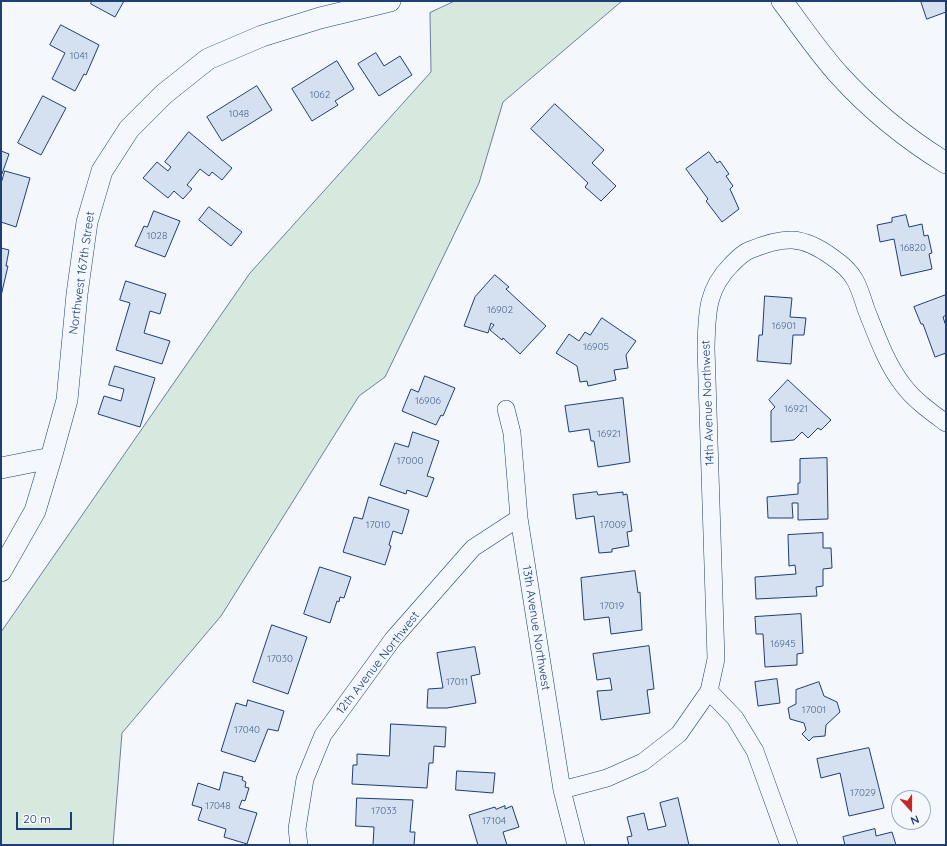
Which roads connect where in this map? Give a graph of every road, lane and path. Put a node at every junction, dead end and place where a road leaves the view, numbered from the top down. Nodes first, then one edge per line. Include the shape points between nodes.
1 (390, 1) edge
2 (782, 1) edge
3 (946, 163) edge
4 (506, 409) dead end
5 (946, 423) edge
6 (51, 458) junction
7 (1, 468) edge
8 (519, 518) junction
9 (1, 571) edge
10 (709, 691) junction
11 (562, 790) junction
12 (299, 845) edge
13 (576, 845) edge
14 (790, 845) edge

1 - 6 street, Northwest 167th Street via 313,20 208,59 164,94 129,129 102,171 87,222 67,400
2 - 3 street via 839,75 879,115 923,149
4 - 8 street, 13th Avenue Northwest via 512,433
5 - 10 street, 14th Avenue Northwest via 903,386 875,333 856,281 842,264 816,245 793,239 769,242 744,252 720,276 707,309 706,348 716,659
6 - 7 street
6 - 9 street, Northwest 167th Street via 35,511
8 - 11 street, 13th Avenue Northwest
8 - 12 street, 12th Avenue Northwest via 473,548 394,639 323,735 305,779 297,829
10 - 11 street via 679,734 643,762 607,778
10 - 14 street via 735,718 755,751
11 - 13 street, 13th Avenue Northwest

